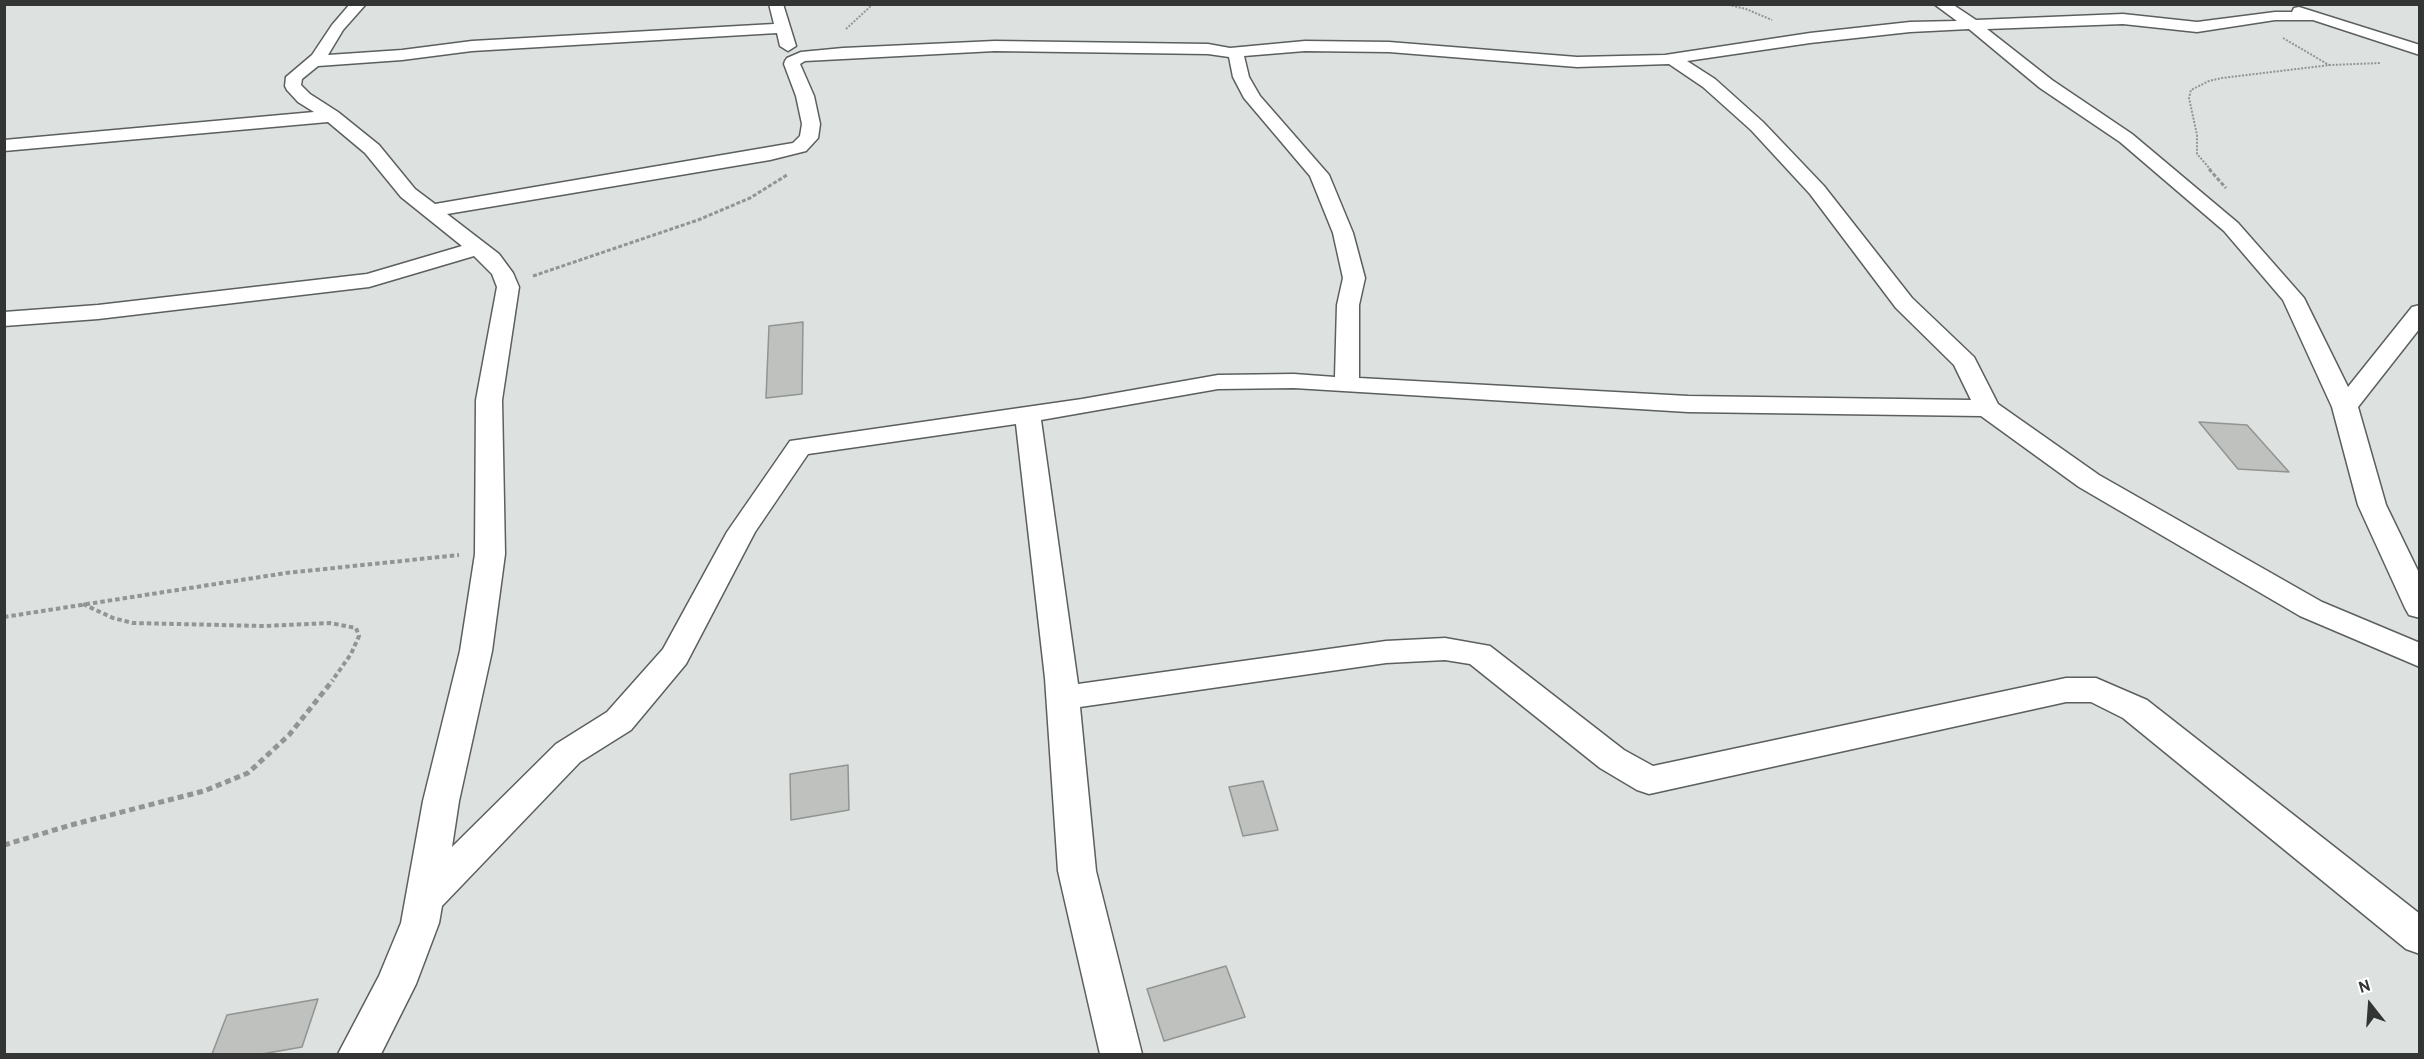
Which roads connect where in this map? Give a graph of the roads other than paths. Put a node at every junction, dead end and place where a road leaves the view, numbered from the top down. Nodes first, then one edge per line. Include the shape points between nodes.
1 (359, 4) edge
2 (776, 4) edge
3 (1941, 4) edge
4 (2275, 4) edge
5 (2317, 16) junction
6 (1972, 24) junction
7 (783, 28) junction
8 (2420, 50) edge
9 (1233, 52) junction
10 (1672, 59) junction
11 (315, 61) junction
12 (792, 63) junction
13 (332, 116) junction
14 (4, 146) edge
15 (430, 211) junction
16 (478, 248) junction
17 (2420, 312) edge
18 (4, 319) edge
19 (1347, 385) junction
20 (2345, 407) junction
21 (1987, 408) junction
22 (1028, 415) junction
23 (2420, 608) edge
24 (2420, 656) edge
25 (1062, 698) junction
26 (425, 898) junction
27 (2420, 938) edge
28 (359, 1054) edge
29 (1121, 1054) edge

1 - 11 street
2 - 7 street
3 - 6 street
4 - 5 street
5 - 6 street via 2281,16 2197,27 2123,19
5 - 8 street
6 - 10 street via 1810,38
6 - 20 street via 2046,84 2126,138 2231,227 2293,298
7 - 11 street via 472,46
7 - 12 street
9 - 10 street via 1305,46 1389,47 1578,62
9 - 12 street via 995,46 819,55 801,57
9 - 19 street via 1253,98 1319,175 1344,233 1354,278 1348,305
10 - 21 street via 1709,83 1741,111 1817,190 1904,303 1965,362
11 - 13 street via 294,77 293,86
12 - 15 street via 811,124 804,144 770,154
13 - 14 street
13 - 15 street via 372,149 408,193
15 - 16 street
16 - 18 street via 369,280 98,312
16 - 26 street via 491,258 508,287 489,400 490,554 476,651 441,801
17 - 20 street
19 - 21 street via 1688,404
19 - 22 street via 1218,382
20 - 23 street via 2372,505
21 - 24 street via 2088,481 2311,609
22 - 25 street
22 - 26 street via 799,447 741,532 675,656 619,721 568,753
25 - 27 street via 1386,652 1445,649 1479,654 1612,759 1649,780 2066,690 2096,690 2135,709
25 - 29 street via 1077,871
26 - 28 street via 420,924 396,984

